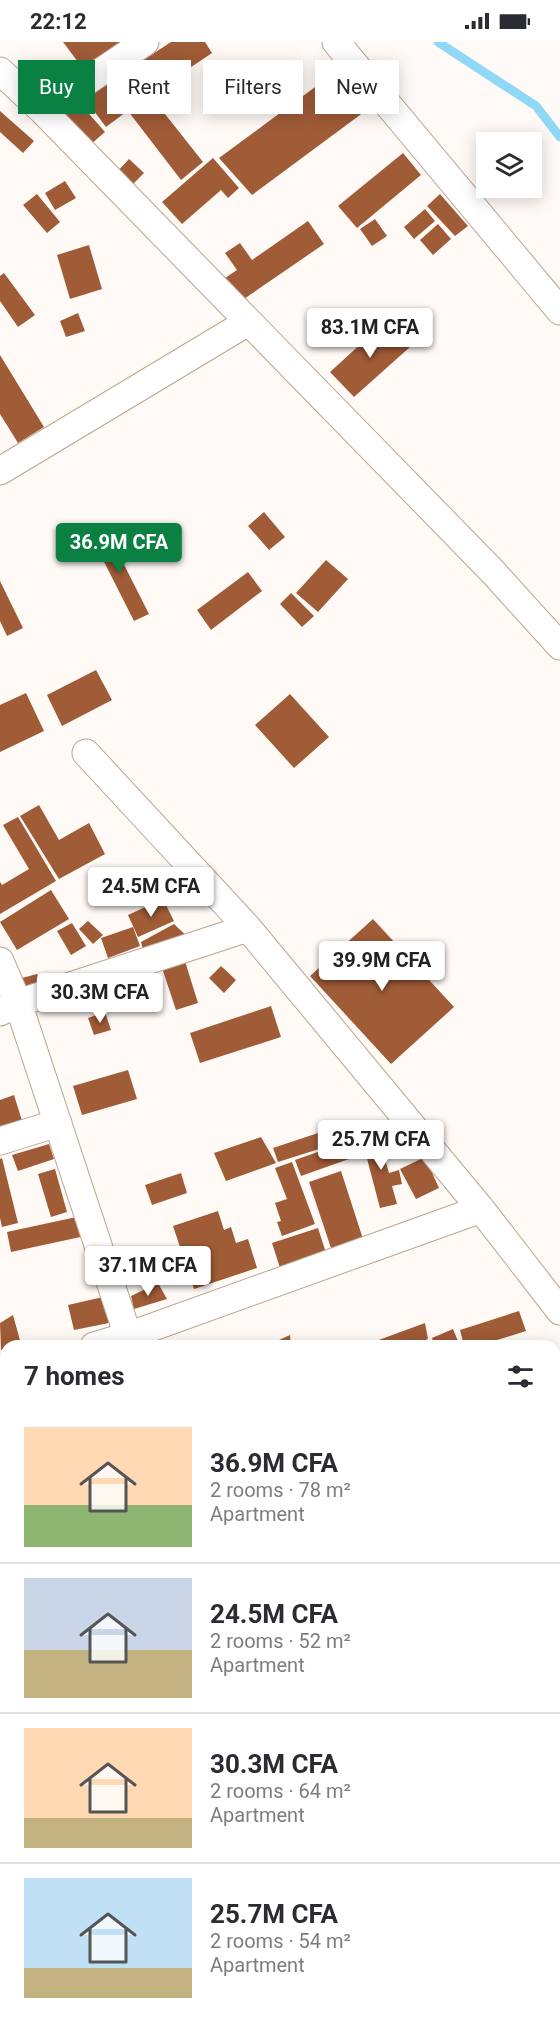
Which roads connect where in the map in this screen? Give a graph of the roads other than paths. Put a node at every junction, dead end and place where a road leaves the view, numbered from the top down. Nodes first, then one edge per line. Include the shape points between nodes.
1 (145, 42) edge
2 (336, 42) edge
3 (0, 71) edge
4 (95, 76) edge
5 (18, 88) edge
6 (46, 114) edge
7 (560, 311) edge
8 (248, 322) junction
9 (0, 471) edge
10 (560, 646) edge
11 (86, 753) dead end
12 (248, 928) junction
13 (0, 961) edge
14 (9, 1007) edge
15 (58, 1123) junction
16 (0, 1141) edge
17 (481, 1209) junction
18 (560, 1311) edge
19 (128, 1336) junction
20 (114, 1340) edge

1 - 4 street
2 - 7 street
3 - 5 street
6 - 8 street
8 - 9 street
8 - 10 street via 493,572
11 - 12 street
12 - 14 street
12 - 17 street
13 - 14 street
14 - 15 street
15 - 16 street
15 - 19 street
17 - 18 street
17 - 19 street
19 - 20 street

